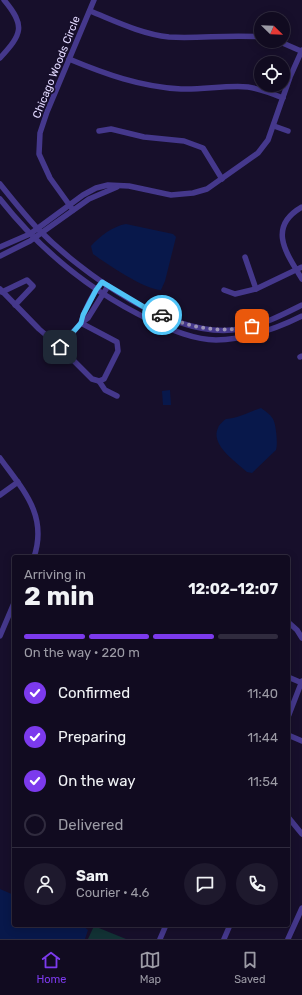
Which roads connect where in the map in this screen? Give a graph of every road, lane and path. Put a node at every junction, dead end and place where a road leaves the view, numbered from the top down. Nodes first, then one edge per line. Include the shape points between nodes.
1 (4, 0) edge
2 (94, 0) edge
3 (90, 12) junction
4 (254, 36) edge
5 (290, 46) edge
6 (302, 50) edge
7 (0, 58) edge
8 (69, 59) junction
9 (283, 98) junction
10 (274, 126) junction
11 (99, 131) dead end
12 (288, 131) dead end
13 (222, 178) junction
14 (0, 184) edge
15 (0, 199) edge
16 (302, 207) edge
17 (72, 208) junction
18 (37, 228) junction
19 (42, 233) junction
20 (30, 234) junction
21 (34, 239) junction
22 (0, 248) edge
23 (0, 256) edge
24 (244, 258) dead end
25 (302, 267) edge
26 (296, 270) junction
27 (302, 279) edge
28 (102, 282) junction
29 (108, 286) junction
30 (256, 289) junction
31 (96, 290) junction
32 (224, 290) dead end
33 (1, 291) edge
34 (103, 294) junction
35 (15, 304) junction
36 (302, 305) edge
37 (302, 316) edge
38 (81, 323) junction
39 (60, 347) junction
40 (99, 381) junction
41 (117, 396) dead end
42 (0, 458) edge
43 (18, 482) junction
44 (0, 495) edge
45 (35, 555) edge
46 (12, 608) edge
47 (290, 624) edge
48 (0, 636) edge
49 (302, 638) edge
50 (290, 678) edge
51 (302, 682) edge
52 (290, 712) edge
53 (290, 736) edge
54 (302, 741) edge
55 (290, 819) edge
56 (302, 834) edge
57 (302, 908) edge
58 (165, 927) edge
59 (229, 927) edge
60 (160, 939) edge
61 (224, 939) edge
62 (288, 939) edge

1 - 7 street via 16,14 19,31 13,44
2 - 3 street, Chicago Woods Circle
3 - 4 street via 146,33 168,37
3 - 8 street, Chicago Woods Circle
5 - 6 street
6 - 9 street
8 - 9 street via 104,74 153,86 181,89 248,88 264,90
8 - 17 street, Chicago Woods Circle via 40,133 40,154 50,178
9 - 10 street
10 - 12 street
10 - 13 street via 258,153
11 - 13 street via 111,129 144,137 184,141 203,148
13 - 17 street via 206,189 171,195 129,186 108,185 82,195
14 - 18 street
15 - 20 street
16 - 26 street via 292,213 284,224 282,237
17 - 18 street
17 - 19 street
18 - 19 street
18 - 20 street
19 - 21 street
19 - 28 street
20 - 21 street
20 - 22 street
21 - 23 street
21 - 31 street
24 - 30 street
25 - 26 street
26 - 27 street
26 - 30 street
28 - 29 street
28 - 31 street
29 - 34 street
29 - 36 street via 170,319 216,330 239,329 266,323
30 - 32 street via 235,294
31 - 34 street
31 - 38 street
33 - 35 street
33 - 35 street via 27,280 33,286
34 - 37 street via 167,328 186,335 214,340 242,338 262,333
34 - 38 street via 88,318
35 - 39 street
38 - 39 street
38 - 40 street via 116,342 118,351 104,379
39 - 40 street via 92,379
40 - 41 street via 105,390
42 - 43 street
43 - 44 street
43 - 45 street via 32,503 38,523 38,542
46 - 48 street
47 - 49 street
50 - 51 street
51 - 52 street
53 - 54 street
55 - 56 street
57 - 62 street
58 - 60 street
59 - 61 street

